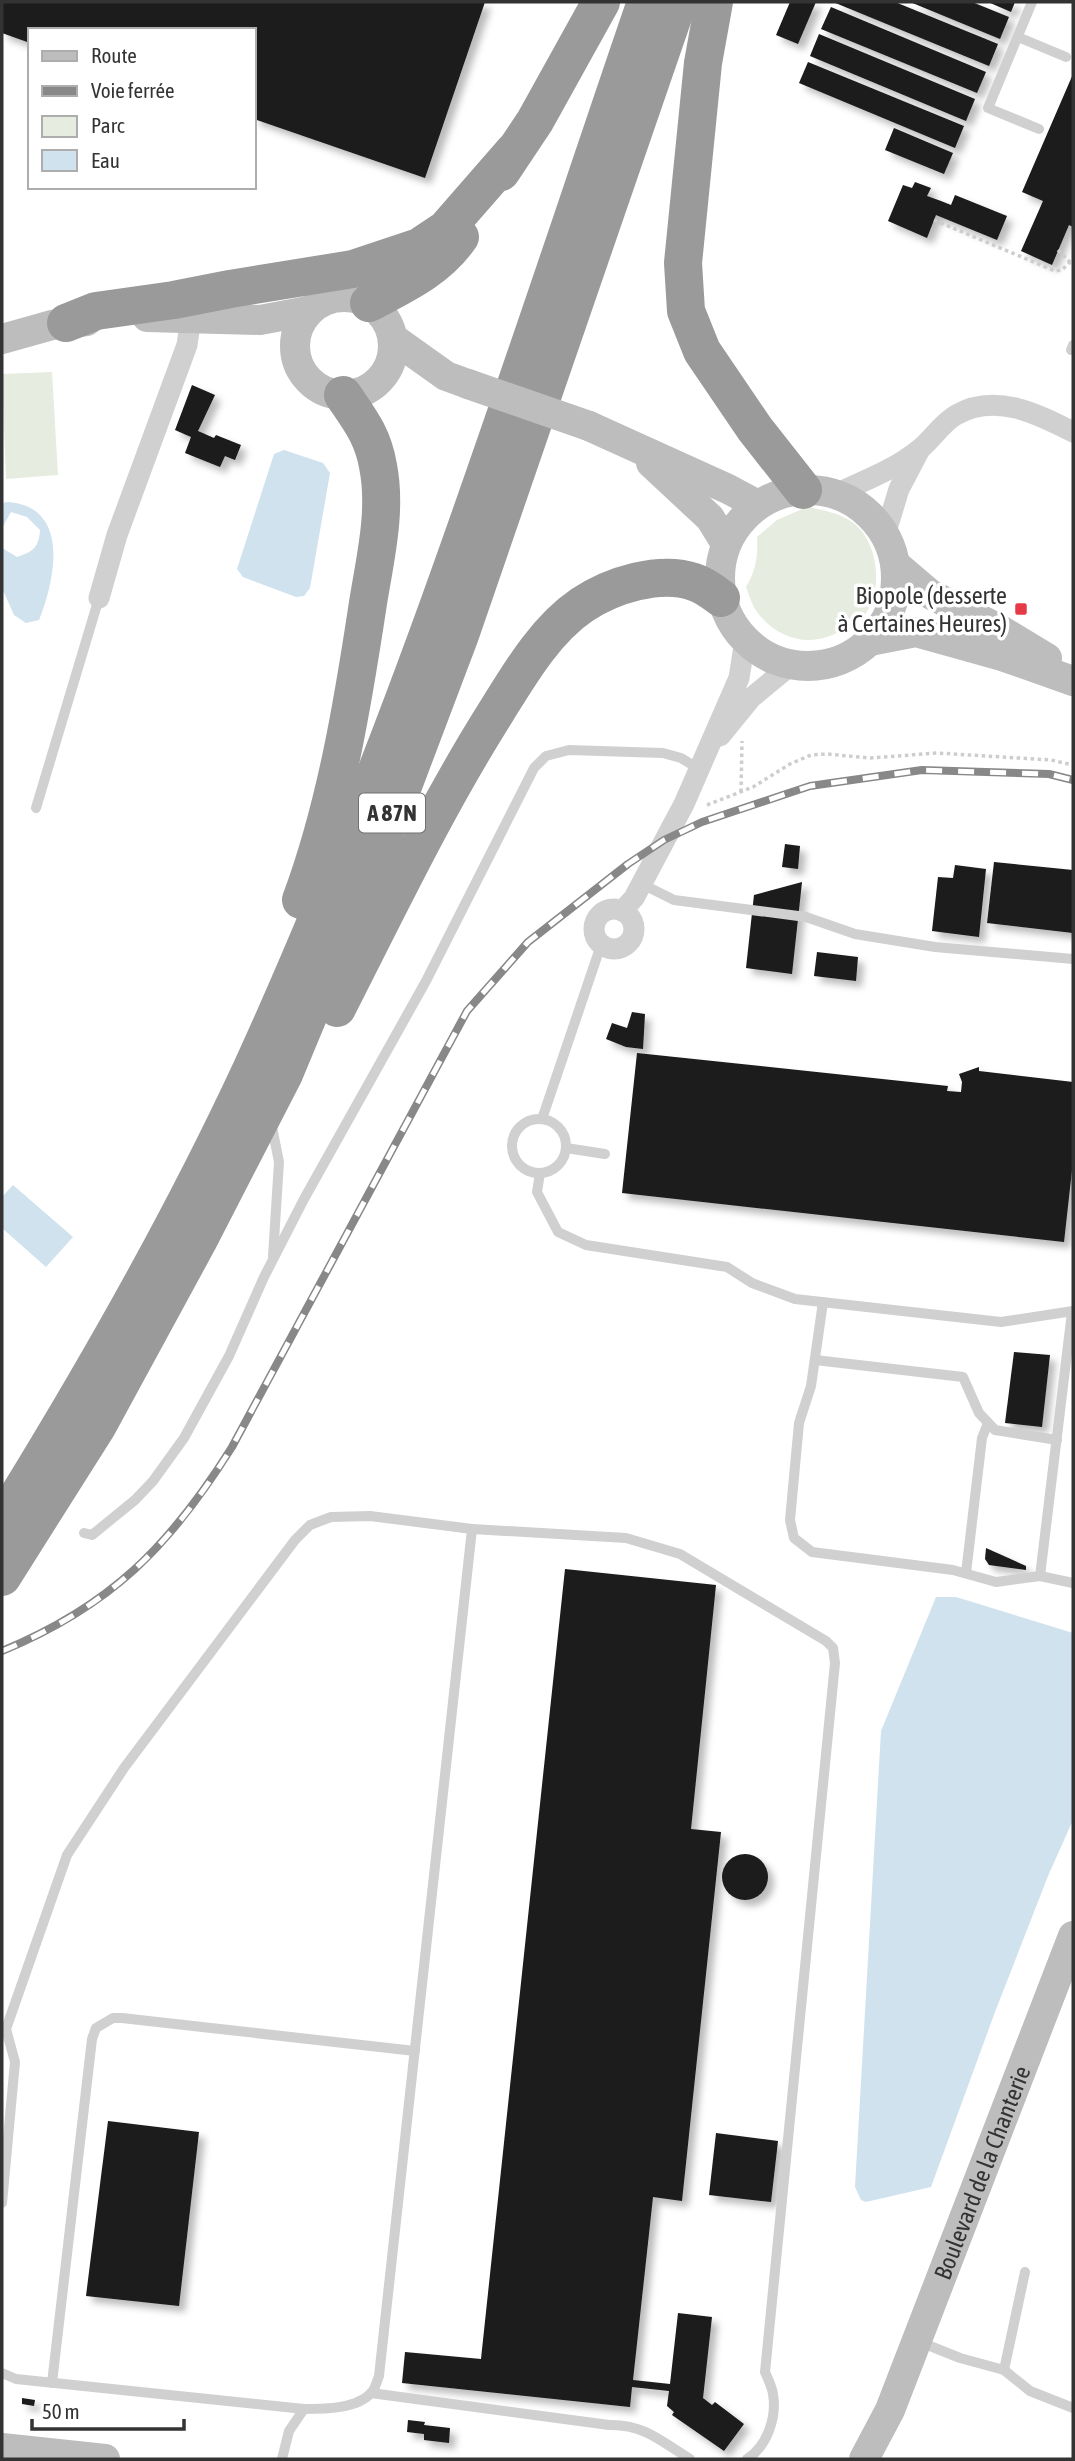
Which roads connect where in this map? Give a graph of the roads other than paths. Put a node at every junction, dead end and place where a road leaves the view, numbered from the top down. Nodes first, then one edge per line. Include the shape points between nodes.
1 (601, 2) edge
2 (646, 2) edge
3 (678, 2) edge
4 (714, 2) edge
5 (1032, 2) edge
6 (1018, 37) junction
7 (1066, 57) dead end
8 (1039, 129) dead end
9 (514, 151) junction
10 (369, 303) junction
11 (309, 311) junction
12 (191, 317) junction
13 (260, 320) junction
14 (66, 323) junction
15 (2, 339) edge
16 (394, 339) junction
17 (295, 352) junction
18 (381, 380) junction
19 (457, 380) junction
20 (343, 396) junction
21 (1073, 432) edge
22 (633, 446) junction
23 (920, 449) junction
24 (819, 492) junction
25 (758, 505) junction
26 (885, 535) junction
27 (726, 544) junction
28 (895, 565) junction
29 (99, 598) joint
30 (722, 598) junction
31 (745, 640) junction
32 (870, 641) junction
33 (791, 665) junction
34 (1073, 674) edge
35 (1073, 681) edge
36 (703, 760) junction
37 (36, 808) dead end
38 (642, 884) junction
39 (601, 945) joint
40 (1073, 959) edge
41 (267, 1085) junction
42 (542, 1119) junction
43 (566, 1148) junction
44 (605, 1154) dead end
45 (540, 1173) junction
46 (272, 1262) junction
47 (822, 1302) junction
48 (1073, 1311) edge
49 (1070, 1352) edge
50 (815, 1360) junction
51 (988, 1423) junction
52 (1056, 1440) junction
53 (2, 1522) edge
54 (472, 1529) junction
55 (84, 1533) dead end
56 (966, 1573) junction
57 (1040, 1576) junction
58 (2, 1577) edge
59 (1073, 1583) edge
60 (1073, 1936) edge
61 (4, 2029) edge
62 (415, 2051) junction
63 (2, 2203) edge
64 (1025, 2272) dead end
65 (918, 2342) junction
66 (1004, 2370) junction
67 (2, 2373) edge
68 (52, 2383) junction
69 (371, 2393) junction
70 (1073, 2408) edge
71 (304, 2409) junction
72 (890, 2410) junction
73 (2, 2448) edge
74 (52, 2456) edge
75 (105, 2459) edge
76 (282, 2459) edge
77 (690, 2459) edge
78 (747, 2459) edge
79 (864, 2459) edge
80 (877, 2459) edge

1 - 9 highway
2 - 41 highway, A 87N via 425,643 304,950
3 - 41 highway, A 87N via 460,635 395,807
4 - 24 highway via 703,64 683,263 686,311 702,351 755,429
5 - 6 lane
6 - 7 lane
6 - 8 lane via 988,108
9 - 10 highway via 447,255 421,276
9 - 14 highway via 446,229 419,247 353,269 96,311
10 - 11 street via 348,296 327,299
10 - 16 street via 386,318
11 - 13 street
11 - 17 street via 297,330
12 - 13 street
12 - 14 street
12 - 29 street via 187,345 117,535
13 - 17 street
14 - 15 street
16 - 18 street via 392,362
16 - 19 street
17 - 20 street via 303,374 321,390
18 - 19 street via 412,374
18 - 20 street via 364,391
19 - 22 street, bridge
20 - 41 highway via 370,435 378,466 382,499 377,547 345,737 306,887 251,1027
21 - 23 street via 1034,412 992,405 954,415
22 - 25 street
22 - 27 street via 710,517
23 - 24 street via 876,476
23 - 26 street via 899,489
24 - 25 street via 779,494
24 - 26 street via 864,510
25 - 27 street via 739,522
26 - 28 street
27 - 30 street via 720,570
28 - 32 street via 895,593 886,619
28 - 34 street via 930,594
29 - 37 lane
30 - 31 street via 730,621
30 - 41 highway via 696,582 651,578 583,604 550,634 462,766 319,1042
31 - 33 street via 759,652
31 - 36 street via 739,678
32 - 33 street via 834,663
32 - 35 street via 916,632
33 - 36 street via 751,698
36 - 38 street
36 - 46 lane via 663,753 561,750 539,761 426,981
38 - 39 street via 622,911 613,909 597,918 593,928
38 - 40 lane via 674,900 806,916 855,934 935,947
39 - 42 lane
41 - 46 lane via 279,1162
41 - 53 highway, A 87N via 168,1234 81,1392
41 - 58 highway, A 87N via 198,1241 98,1425
42 - 43 lane via 555,1124 564,1135
42 - 45 lane via 518,1127 512,1139 517,1163
43 - 44 lane
43 - 45 lane via 553,1170
45 - 47 lane via 537,1192 558,1232 586,1245 727,1267 752,1283 795,1299
46 - 55 lane via 229,1356 169,1460 135,1500 92,1535
47 - 48 lane via 1000,1322
47 - 50 lane
48 - 49 lane
49 - 52 lane
50 - 51 lane via 963,1377
50 - 56 lane via 799,1423 790,1520 794,1538 812,1552
51 - 52 lane via 995,1430
51 - 56 lane via 982,1438
52 - 57 lane
54 - 61 lane via 370,1516 331,1517 310,1525 295,1540 124,1768 67,1855
54 - 62 lane
54 - 78 lane via 626,1538 680,1554 833,1648 834,1677 765,2372 773,2393 774,2416 767,2438
56 - 57 lane via 996,1582
57 - 59 lane
60 - 65 street, Boulevard de la Chanterie
61 - 63 lane via 15,2062
62 - 68 lane via 122,2018 96,2028
62 - 69 lane via 379,2376
64 - 66 lane
65 - 66 lane
65 - 72 street, Boulevard de la Chanterie
66 - 70 lane via 1030,2391
67 - 68 lane
68 - 71 lane
69 - 71 lane via 330,2409
69 - 77 lane via 626,2424
71 - 76 lane via 289,2431
72 - 79 street, Boulevard de la Chanterie
72 - 80 street, Boulevard de la Chanterie
73 - 74 street
74 - 75 street

